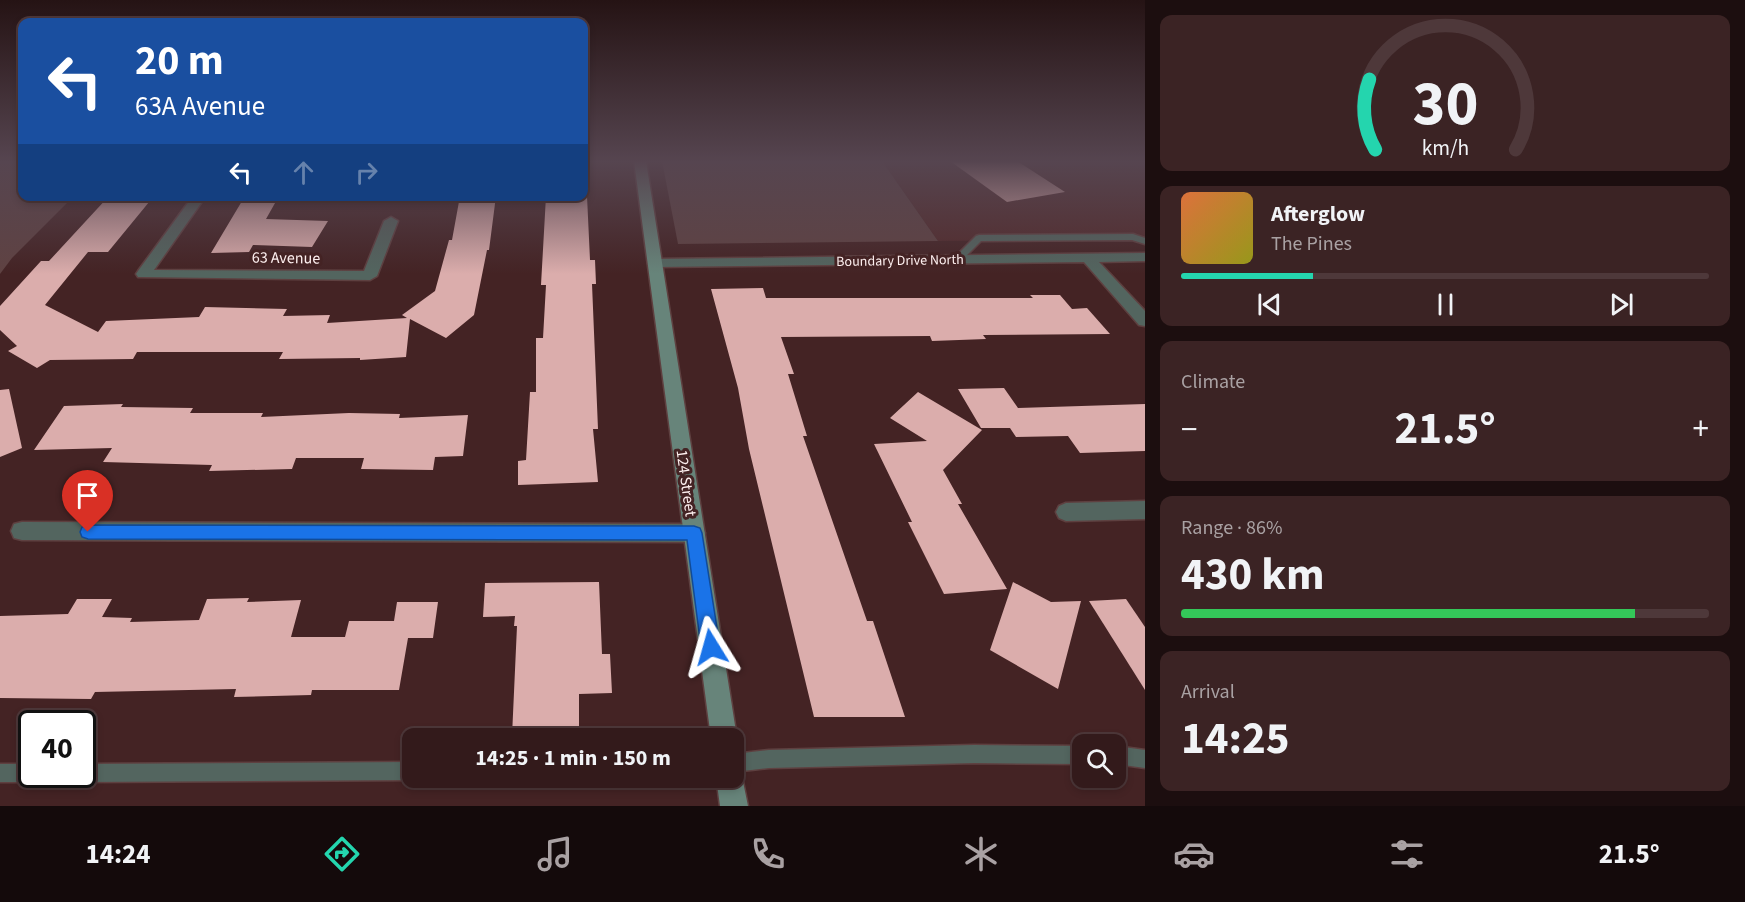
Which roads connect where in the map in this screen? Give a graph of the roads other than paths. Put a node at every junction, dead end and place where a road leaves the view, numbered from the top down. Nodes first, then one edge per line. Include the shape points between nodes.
1 (646, 199) edge
2 (196, 201) edge
3 (391, 221) dead end
4 (1145, 241) edge
5 (1087, 257) junction
6 (1145, 257) edge
7 (958, 259) junction
8 (655, 263) junction
9 (1145, 321) edge
10 (1145, 510) edge
11 (1066, 512) dead end
12 (22, 531) dead end
13 (694, 533) junction
14 (723, 728) edge
15 (1072, 754) edge
16 (1126, 756) edge
17 (1145, 759) edge
18 (744, 762) edge
19 (402, 771) edge
20 (96, 772) edge
21 (0, 773) edge
22 (18, 773) edge
23 (732, 788) edge
24 (734, 806) edge

1 - 8 street, 124 Street
2 - 3 street, 63 Avenue via 143,274 370,276
4 - 7 lane via 1133,237 979,238
5 - 6 street, Boundary Drive North
5 - 7 street, Boundary Drive North
5 - 9 street
7 - 8 street, Boundary Drive North
8 - 13 street, 124 Street
10 - 11 street
12 - 13 street
13 - 14 street, 124 Street
15 - 18 lane
16 - 17 lane
19 - 20 lane
21 - 22 lane
23 - 24 street

